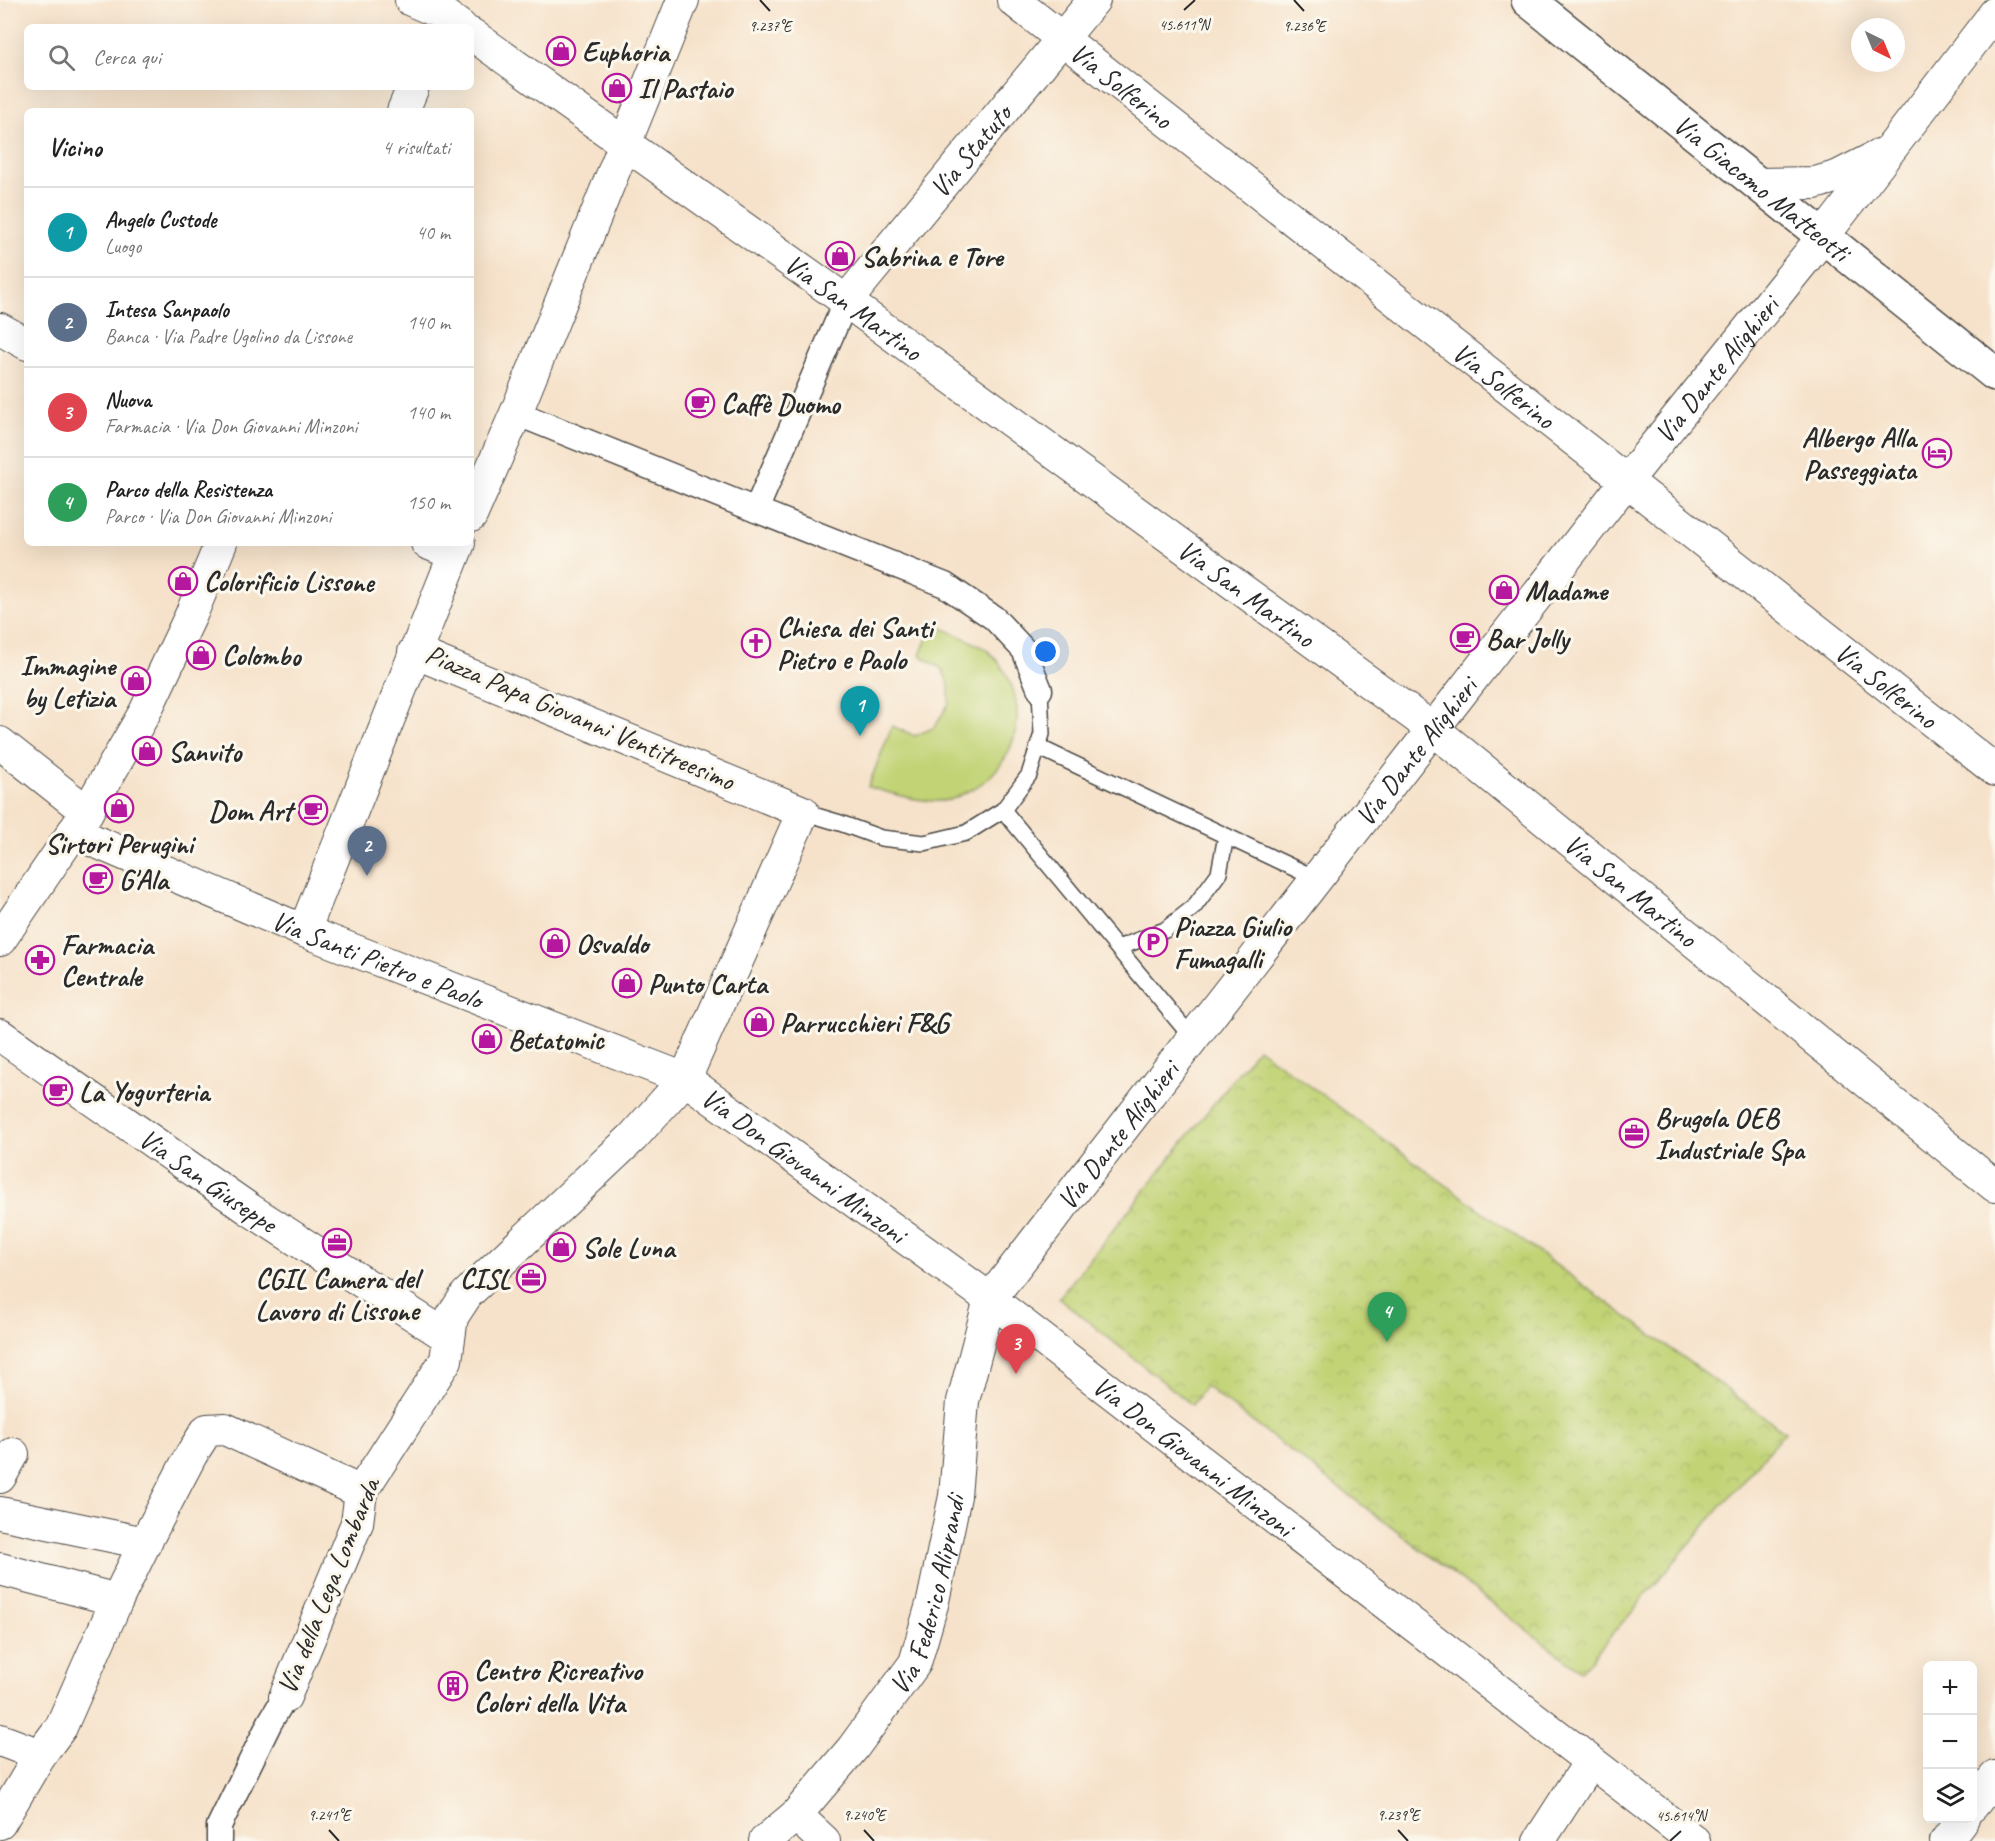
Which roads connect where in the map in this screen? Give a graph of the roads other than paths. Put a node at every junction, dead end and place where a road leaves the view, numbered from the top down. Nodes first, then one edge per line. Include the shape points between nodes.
1 (411, 0) edge
2 (683, 0) edge
3 (1013, 0) edge
4 (1094, 0) edge
5 (1528, 0) edge
6 (1995, 13) edge
7 (447, 17) edge
8 (474, 36) edge
9 (1061, 38) junction
10 (412, 90) edge
11 (405, 108) edge
12 (623, 145) junction
13 (1890, 149) junction
14 (1757, 184) junction
15 (1822, 238) junction
16 (846, 302) junction
17 (0, 329) edge
18 (24, 342) edge
19 (1995, 374) edge
20 (516, 413) junction
21 (1627, 480) junction
22 (474, 509) edge
23 (756, 510) junction
24 (220, 546) edge
25 (447, 547) edge
26 (414, 652) junction
27 (1040, 690) joint
28 (1433, 729) junction
29 (0, 743) edge
30 (1038, 747) junction
31 (1995, 770) edge
32 (1003, 810) junction
33 (803, 812) junction
34 (80, 822) junction
35 (1226, 836) junction
36 (1317, 879) junction
37 (304, 931) junction
38 (0, 940) edge
39 (1118, 948) junction
40 (0, 1035) edge
41 (1192, 1039) junction
42 (685, 1079) junction
43 (1995, 1186) edge
44 (990, 1299) junction
45 (448, 1337) junction
46 (361, 1491) junction
47 (0, 1513) edge
48 (145, 1543) junction
49 (0, 1569) edge
50 (117, 1600) junction
51 (285, 1697) joint
52 (0, 1740) edge
53 (40, 1755) junction
54 (1590, 1762) junction
55 (1995, 1777) edge
56 (1977, 1800) edge
57 (796, 1815) junction
58 (0, 1823) edge
59 (1959, 1823) edge
60 (219, 1841) edge
61 (765, 1841) edge
62 (824, 1841) edge
63 (1539, 1841) edge
64 (1694, 1841) edge
65 (1946, 1841) edge

1 - 7 street
2 - 12 street
3 - 9 street, Via Solferino
4 - 9 street, Via Statuto
5 - 14 street, Via Giacomo Matteotti
6 - 13 street, Via Dante Alighieri
8 - 12 street, Via San Martino
9 - 16 street, Via Statuto
9 - 21 street, Via Solferino
10 - 11 street
12 - 16 street, Via San Martino
12 - 20 street
13 - 14 street, Via Dante Alighieri via 1839,176 1815,183
13 - 15 street, Via Dante Alighieri
14 - 15 street, Via Giacomo Matteotti
15 - 19 street, Via Giacomo Matteotti
15 - 21 street, Via Dante Alighieri
16 - 23 street
16 - 28 street, Via San Martino
17 - 18 street
20 - 22 street
20 - 23 street
21 - 28 street, Via Dante Alighieri
21 - 31 street, Via Solferino
23 - 27 street via 945,585 994,618 1024,650
24 - 34 street via 145,712
25 - 26 street, Piazza Papa Giovanni Ventitreesimo
26 - 33 street, Piazza Papa Giovanni Ventitreesimo
26 - 37 street
27 - 30 lane via 1042,734
28 - 36 street, Via Dante Alighieri
28 - 43 street, Via San Martino
29 - 34 street, Via Santi Pietro e Paolo
30 - 32 lane via 1029,775
30 - 35 lane
32 - 33 lane via 966,833 924,843 881,838
32 - 39 lane
33 - 42 street, Via della Lega Lombarda
34 - 37 street, Via Santi Pietro e Paolo
34 - 38 street
35 - 36 lane
35 - 39 lane via 1219,873 1194,907 1166,930
36 - 41 street, Via Dante Alighieri
37 - 42 street, Via Santi Pietro e Paolo
39 - 41 lane
40 - 45 street, Via San Giuseppe via 249,1209
41 - 44 street, Via Dante Alighieri
42 - 44 street, Via Don Giovanni Minzoni
42 - 45 street, Via della Lega Lombarda via 633,1137 467,1294 452,1317
44 - 54 street, Via Don Giovanni Minzoni
44 - 57 street, Via Federico Aliprandi via 963,1401 955,1496 933,1601 915,1663 853,1749
45 - 46 street, Via della Lega Lombarda via 446,1360
46 - 48 street via 225,1428 207,1431
46 - 51 street, Via della Lega Lombarda via 357,1523
47 - 48 street
48 - 50 street
49 - 50 street
50 - 53 street via 61,1727
51 - 60 street, Via della Lega Lombarda via 219,1826
52 - 53 street
53 - 58 street
54 - 63 street
54 - 64 street, Via Don Giovanni Minzoni
55 - 56 street
57 - 61 street, Via Federico Aliprandi
57 - 62 street
59 - 65 street

